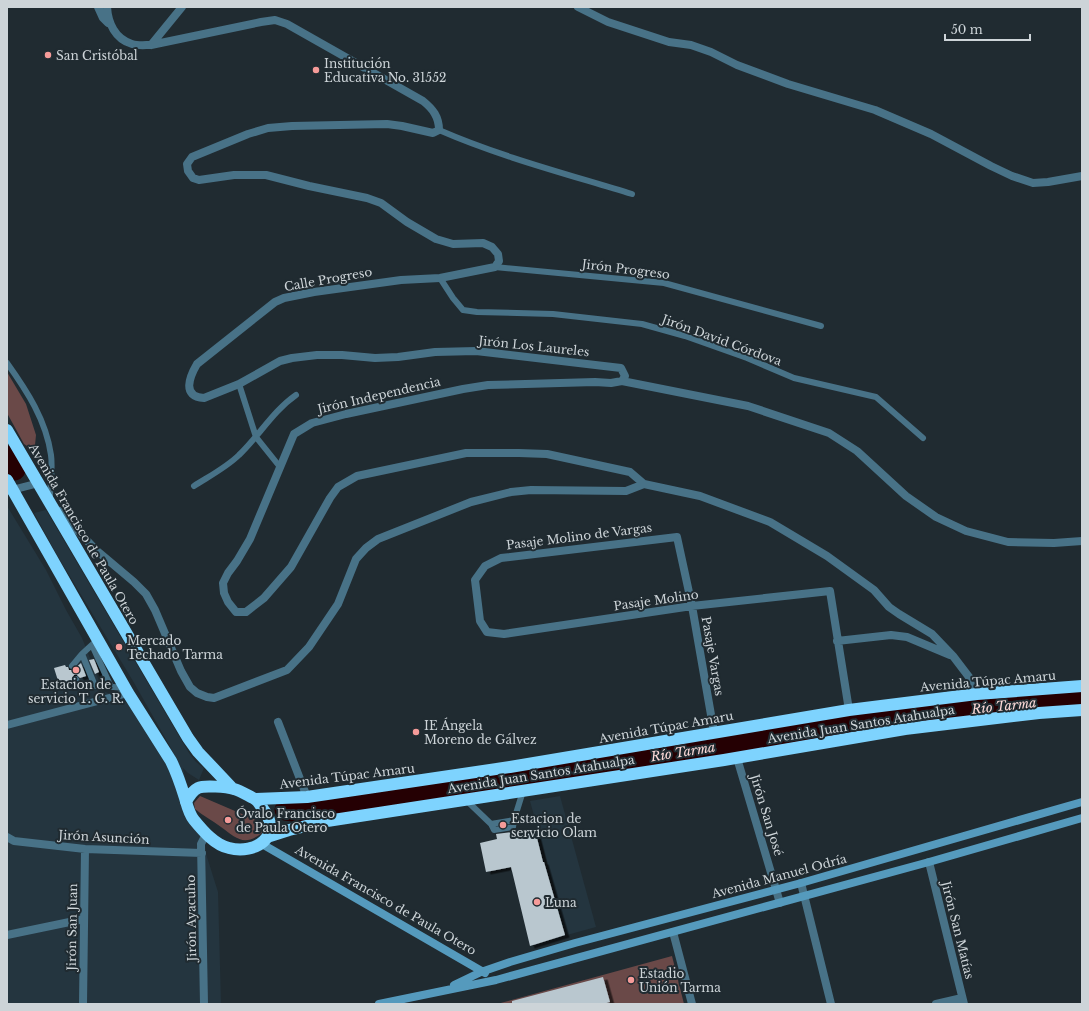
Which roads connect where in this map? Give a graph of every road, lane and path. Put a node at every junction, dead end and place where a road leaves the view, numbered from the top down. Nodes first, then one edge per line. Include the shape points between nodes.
1 (98, 7) edge
2 (107, 7) edge
3 (182, 7) edge
4 (578, 7) edge
5 (111, 26) junction
6 (151, 45) junction
7 (439, 130) junction
8 (1082, 176) edge
9 (632, 194) dead end
10 (495, 267) junction
11 (440, 278) junction
12 (821, 326) dead end
13 (7, 363) edge
14 (622, 381) junction
15 (239, 384) junction
16 (193, 395) joint
17 (296, 395) dead end
18 (7, 430) edge
19 (256, 437) junction
20 (923, 438) dead end
21 (280, 466) junction
22 (39, 483) junction
23 (644, 484) junction
24 (194, 486) dead end
25 (9, 487) edge
26 (50, 502) junction
27 (677, 537) joint
28 (1082, 541) edge
29 (692, 606) junction
30 (487, 632) joint
31 (837, 641) junction
32 (95, 642) junction
33 (82, 654) junction
34 (953, 656) junction
35 (72, 666) dead end
36 (76, 679) dead end
37 (95, 686) junction
38 (1082, 686) edge
39 (111, 687) junction
40 (127, 691) junction
41 (977, 694) junction
42 (849, 710) junction
43 (1082, 710) edge
44 (278, 722) dead end
45 (7, 725) edge
46 (714, 732) junction
47 (737, 758) junction
48 (233, 789) junction
49 (523, 791) junction
50 (307, 797) junction
51 (256, 799) junction
52 (466, 800) junction
53 (186, 802) junction
54 (1082, 802) edge
55 (1082, 818) edge
56 (206, 834) junction
57 (7, 837) edge
58 (265, 841) junction
59 (943, 842) junction
60 (84, 849) junction
61 (911, 852) junction
62 (202, 853) junction
63 (947, 857) junction
64 (929, 862) junction
65 (915, 866) junction
66 (801, 882) junction
67 (776, 888) junction
68 (804, 896) junction
69 (780, 902) junction
70 (84, 919) junction
71 (673, 932) junction
72 (613, 933) junction
73 (7, 935) edge
74 (617, 947) junction
75 (481, 972) junction
76 (496, 980) junction
77 (444, 990) junction
78 (963, 1001) edge
79 (83, 1004) edge
80 (204, 1004) edge
81 (379, 1004) edge
82 (692, 1004) edge
83 (831, 1004) edge
84 (936, 1004) edge

1 - 5 street via 103,18
2 - 5 street
3 - 6 street
4 - 8 street via 608,22 669,42 691,45 788,84 875,110 931,134 1012,176 1033,183
5 - 6 street via 122,40 133,44
6 - 7 street via 275,20 287,24 423,101 436,115
7 - 9 lane via 471,144
7 - 10 street via 433,133 387,124 268,128 192,157 187,164 188,171 193,178 199,180 234,175 266,175 367,198 381,203 436,240 453,244 483,243 492,247 498,254 499,261
10 - 11 street, Calle Progreso
10 - 12 lane, Jirón Progreso via 664,283
11 - 16 street, Calle Progreso via 356,286 284,298 275,302 197,364 190,375 188,386
11 - 20 lane, Jirón David Córdova via 463,310 553,314 642,324 685,336 794,378 876,397
13 - 26 lane via 36,407 46,432 51,456
14 - 15 street, Jirón Los Laureles via 625,376 621,368 476,351 374,358 324,355 292,358 280,361
14 - 21 street, Jirón Independencia via 612,384 595,382 488,385 346,414 312,423 294,434
14 - 28 street via 748,406 829,433 857,451 906,496 936,517 966,531 1008,542
15 - 16 street, Jirón Los Laureles via 204,398
15 - 19 lane
17 - 19 lane via 263,426
18 - 22 highway, Avenida Francisco de Paula Otero
19 - 21 lane
19 - 24 lane via 238,456
21 - 23 street, Jirón Independencia via 250,539 223,584 228,602 236,612 246,612 264,598 291,567 338,487 357,476 466,453 519,452 547,454 630,472
22 - 25 street
22 - 26 highway, Avenida Francisco de Paula Otero
23 - 26 street via 626,491 511,492 471,502 378,539 356,559 338,604 309,647 287,670 214,698 207,697 190,687 146,594 96,550
23 - 34 street via 700,496 770,522 827,556 874,590 889,607 932,634
25 - 32 highway
26 - 48 highway, Avenida Francisco de Paula Otero via 188,738
27 - 29 street, Pasaje Vargas
27 - 30 street, Pasaje Molino de Vargas via 501,558 486,566 475,580 480,621
29 - 30 street, Pasaje Molino via 504,634
29 - 31 street, Pasaje Molino via 830,591
29 - 46 street, Pasaje Vargas
31 - 34 street via 907,637
31 - 42 street
32 - 33 lane
32 - 39 lane
32 - 40 highway
33 - 35 lane
33 - 37 lane
34 - 41 street via 969,677
36 - 37 lane via 78,686
37 - 39 lane
38 - 41 highway, Avenida Túpac Amaru
39 - 40 lane
40 - 45 street
40 - 53 highway via 171,761
41 - 42 highway, Avenida Túpac Amaru
42 - 46 highway, Avenida Túpac Amaru
43 - 47 highway, Avenida Juan Santos Atahualpa via 905,729
44 - 50 street
46 - 50 highway, Avenida Túpac Amaru via 517,766
47 - 49 highway, Avenida Juan Santos Atahualpa
47 - 67 street, Jirón San José
48 - 51 highway
48 - 53 highway via 198,788
49 - 52 highway, Avenida Juan Santos Atahualpa
49 - 52 lane via 514,820 491,824
50 - 51 highway, Avenida Túpac Amaru
51 - 58 highway via 268,815 271,825
52 - 58 highway, Avenida Juan Santos Atahualpa via 327,821 289,830
53 - 56 highway via 193,819
54 - 59 main road, Avenida Manuel Odría
55 - 63 main road
56 - 58 highway via 228,848 242,850
56 - 62 street, Jirón Ayacuho via 201,844
57 - 60 street, Jirón Asunción via 14,841
58 - 75 main road, Avenida Francisco de Paula Otero
59 - 61 main road, Avenida Manuel Odría
59 - 63 main road
60 - 62 street, Jirón Asunción
60 - 70 street, Jirón San Juan
61 - 65 main road
61 - 66 main road, Avenida Manuel Odría
62 - 80 street, Jirón Ayacuho
63 - 64 main road
64 - 65 main road
64 - 78 street, Jirón San Matías
65 - 68 main road
66 - 67 main road, Avenida Manuel Odría
66 - 68 street
67 - 69 street, Jirón San José
67 - 72 main road, Avenida Manuel Odría
68 - 69 main road
68 - 83 street
69 - 71 main road
70 - 73 street
70 - 79 street, Jirón San Juan
71 - 74 main road
71 - 82 street
72 - 74 main road
72 - 75 main road, Avenida Manuel Odría
74 - 76 main road
75 - 76 main road, Avenida Francisco de Paula Otero
75 - 77 main road, Avenida Manuel Odría
76 - 77 main road
77 - 81 main road
78 - 84 street

